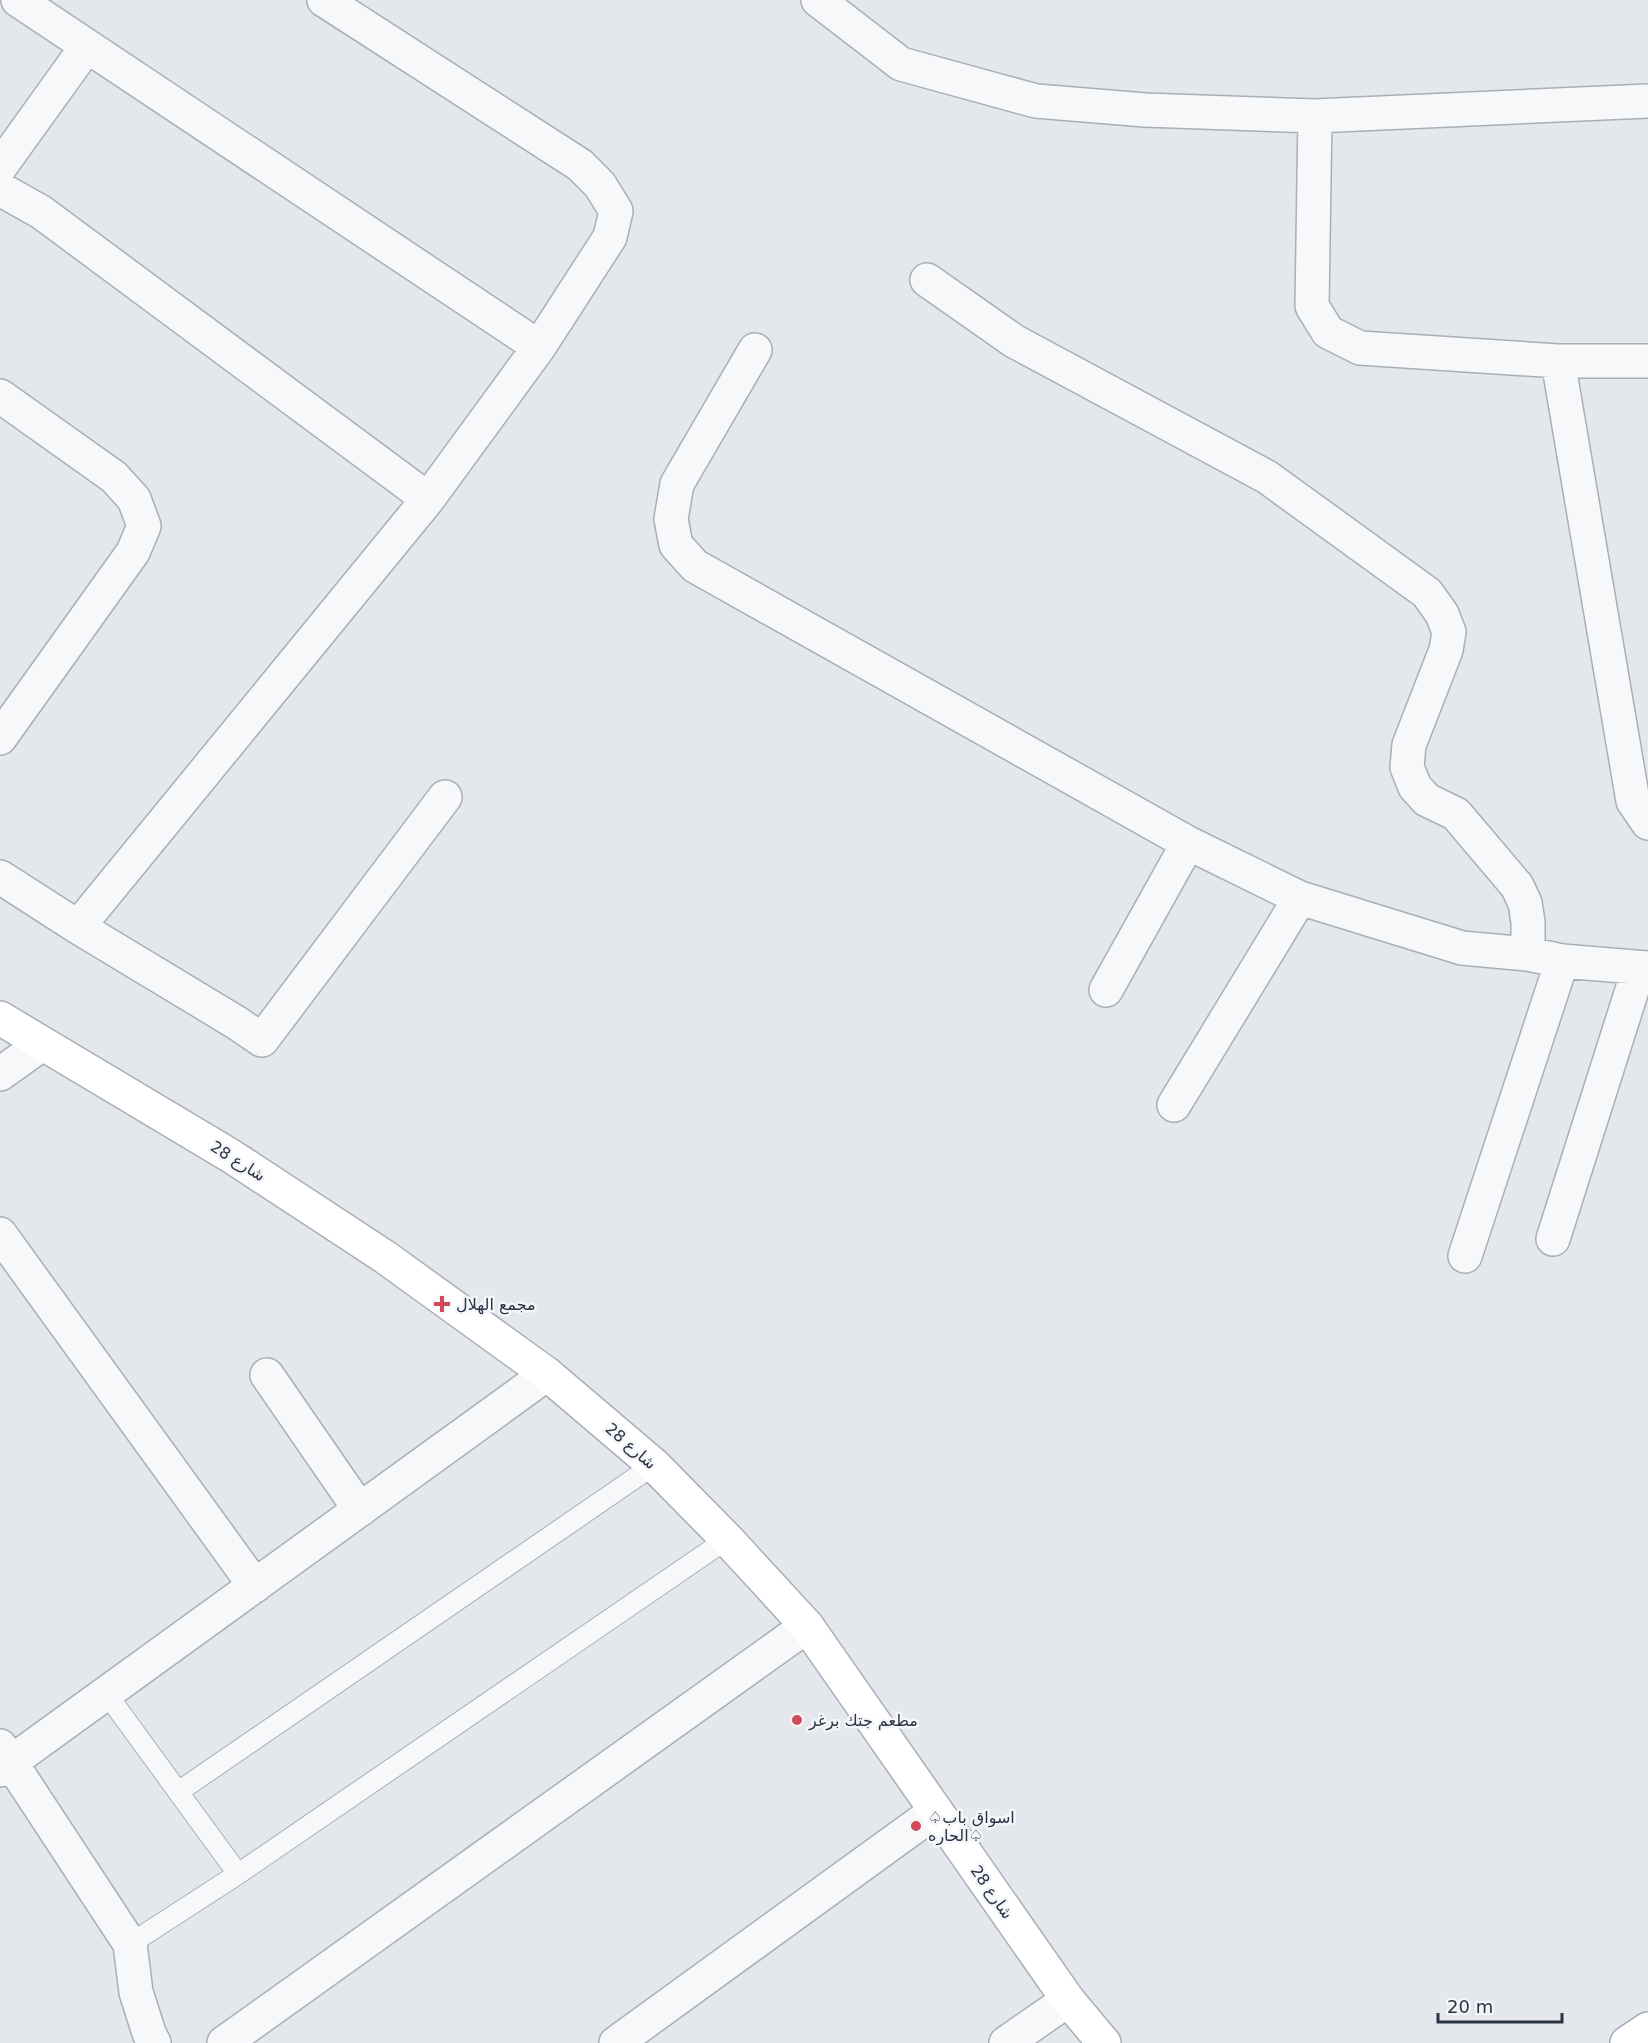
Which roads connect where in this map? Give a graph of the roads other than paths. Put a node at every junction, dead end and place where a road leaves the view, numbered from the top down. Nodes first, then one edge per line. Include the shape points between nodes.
1 (18, 0) edge
2 (324, 0) edge
3 (818, 0) edge
4 (87, 46) junction
5 (1648, 101) edge
6 (1315, 116) junction
7 (0, 167) edge
8 (0, 189) edge
9 (927, 280) dead end
10 (539, 347) junction
11 (755, 350) dead end
12 (1558, 361) junction
13 (1648, 361) edge
14 (4, 407) edge
15 (428, 499) junction
16 (0, 738) edge
17 (446, 797) dead end
18 (1648, 822) edge
19 (1188, 843) junction
20 (0, 877) edge
21 (1300, 898) junction
22 (78, 927) junction
23 (1528, 954) junction
24 (1563, 961) junction
25 (1644, 968) edge
26 (1106, 990) dead end
27 (0, 1018) edge
28 (42, 1044) junction
29 (0, 1074) edge
30 (1174, 1105) dead end
31 (0, 1234) edge
32 (1553, 1239) dead end
33 (1465, 1256) dead end
34 (547, 1374) junction
35 (267, 1375) dead end
36 (654, 1465) junction
37 (360, 1510) junction
38 (728, 1539) junction
39 (255, 1586) junction
40 (807, 1626) junction
41 (106, 1693) junction
42 (3, 1759) edge
43 (178, 1792) junction
44 (936, 1810) junction
45 (238, 1874) junction
46 (130, 1944) junction
47 (1068, 2000) junction
48 (1648, 2029) edge
49 (154, 2043) edge
50 (224, 2043) edge
51 (616, 2043) edge
52 (1006, 2043) edge
53 (1104, 2043) edge
54 (1628, 2043) edge

1 - 4 street
2 - 10 street via 580,165 606,194 616,211 610,237
3 - 6 street via 901,64 1036,101 1145,110
4 - 7 street
4 - 10 street
5 - 6 street
6 - 12 street via 1312,306 1328,332 1360,348
8 - 15 street via 40,212
9 - 23 street via 1014,341 1267,477 1427,593 1449,632 1446,650 1409,745 1407,767 1415,787 1426,800 1456,814 1517,886 1525,903
10 - 15 street
11 - 19 street via 676,484 671,519 676,545 695,566
12 - 13 street
12 - 18 street via 1633,801
14 - 16 street via 114,477 134,499 144,526 133,552
15 - 22 street
17 - 22 street via 262,1040
19 - 21 street
19 - 26 street
20 - 22 street
21 - 23 street via 1462,948
21 - 30 street
23 - 24 street
24 - 25 street
24 - 33 street
25 - 32 street
27 - 28 street, شارع 28
28 - 29 street
28 - 34 street, شارع 28 via 231,1156 386,1257
31 - 39 street
34 - 36 street, شارع 28
34 - 37 street
35 - 37 street
36 - 38 street, شارع 28
36 - 43 lane
37 - 39 street
38 - 40 street, شارع 28
38 - 45 lane
39 - 41 street
40 - 44 street, شارع 28
40 - 50 street
41 - 42 street
41 - 43 lane
42 - 46 street
43 - 45 lane
44 - 47 street, شارع 28
44 - 51 street
45 - 46 lane
46 - 49 street via 136,1992
47 - 52 street
47 - 53 street, شارع 28
48 - 54 street

